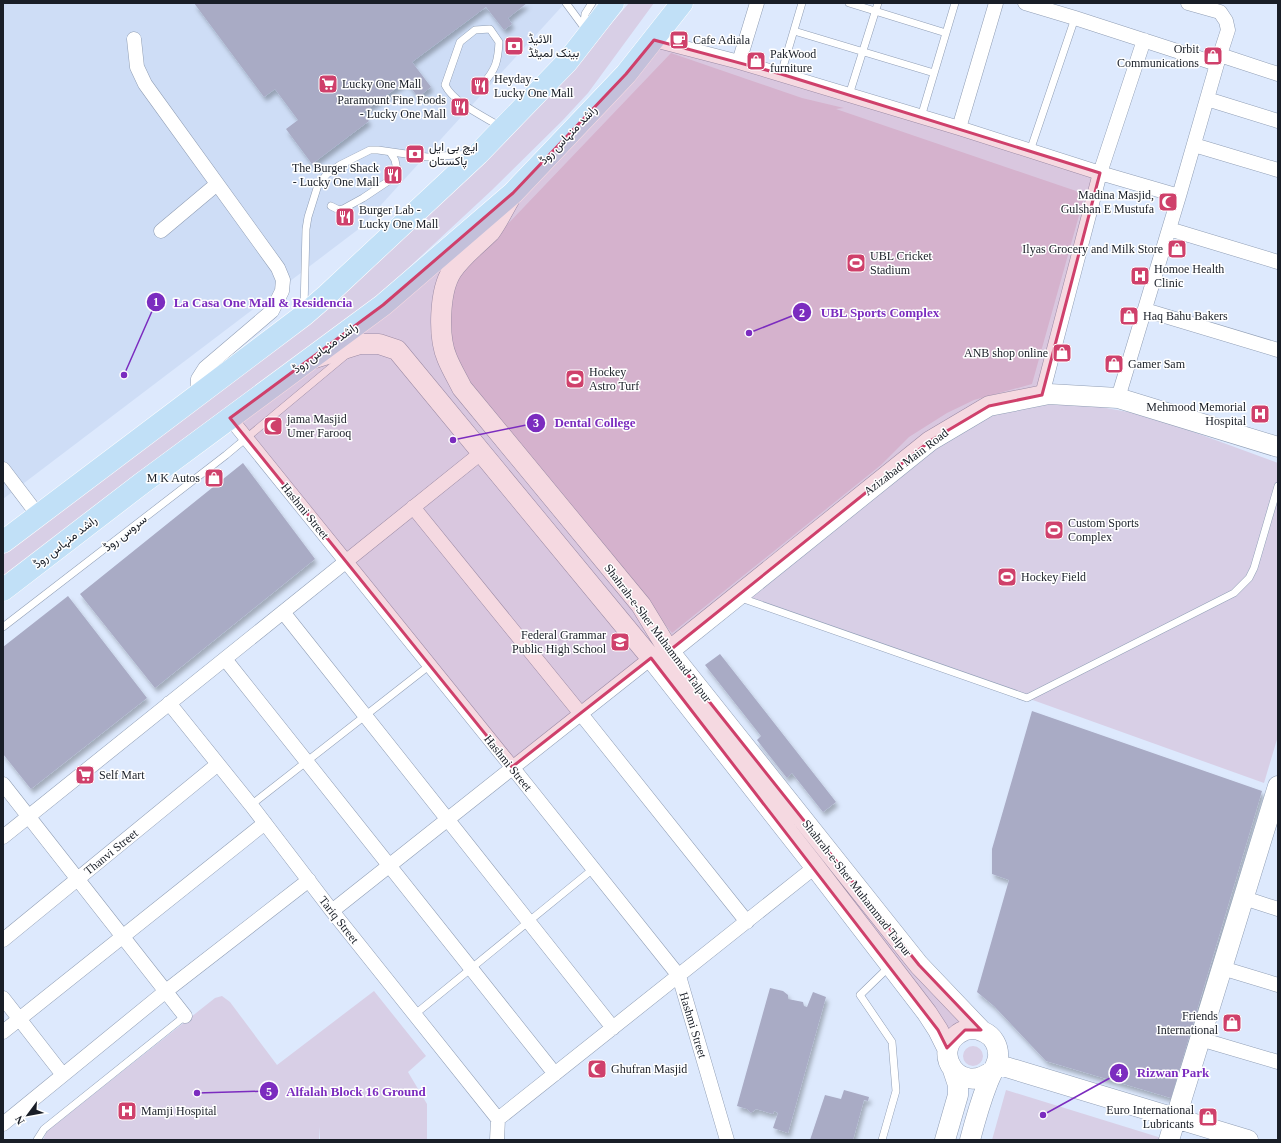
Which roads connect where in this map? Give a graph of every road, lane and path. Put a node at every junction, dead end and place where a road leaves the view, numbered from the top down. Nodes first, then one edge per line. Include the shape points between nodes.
1 (566, 3) edge
2 (592, 3) edge
3 (613, 3) edge
4 (664, 3) edge
5 (682, 3) edge
6 (757, 3) edge
7 (802, 3) edge
8 (849, 3) edge
9 (878, 3) edge
10 (955, 3) edge
11 (996, 3) edge
12 (1025, 3) edge
13 (1188, 3) edge
14 (875, 11) junction
15 (1075, 18) junction
16 (794, 31) junction
17 (946, 33) junction
18 (582, 36) junction
19 (134, 39) dead end
20 (654, 40) junction
21 (1144, 40) junction
22 (862, 52) junction
23 (1218, 60) junction
24 (739, 62) junction
25 (934, 73) junction
26 (780, 74) junction
27 (1278, 74) edge
28 (483, 84) dead end
29 (606, 95) junction
30 (849, 95) junction
31 (1207, 99) junction
32 (921, 117) junction
33 (1278, 121) edge
34 (502, 128) junction
35 (959, 128) junction
36 (1194, 145) junction
37 (1030, 151) junction
38 (390, 152) junction
39 (478, 154) junction
40 (1278, 170) edge
41 (1100, 173) junction
42 (217, 184) junction
43 (513, 193) junction
44 (1179, 196) junction
45 (331, 206) dead end
46 (1169, 230) junction
47 (161, 231) dead end
48 (1278, 262) edge
49 (1145, 310) junction
50 (304, 315) junction
51 (360, 344) junction
52 (1278, 350) edge
53 (310, 359) junction
54 (197, 395) junction
55 (1042, 395) junction
56 (1118, 398) junction
57 (230, 418) junction
58 (246, 438) junction
59 (1278, 447) edge
60 (481, 452) junction
61 (3, 470) edge
62 (1278, 486) edge
63 (413, 507) junction
64 (38, 515) junction
65 (3, 542) edge
66 (346, 561) junction
67 (3, 590) edge
68 (736, 596) junction
69 (283, 612) junction
70 (3, 627) edge
71 (669, 650) junction
72 (650, 658) junction
73 (225, 659) junction
74 (430, 666) junction
75 (170, 703) junction
76 (581, 714) junction
77 (366, 716) junction
78 (307, 762) junction
79 (218, 764) junction
80 (512, 767) junction
81 (3, 784) edge
82 (1278, 786) edge
83 (251, 805) junction
84 (29, 817) junction
85 (447, 819) junction
86 (265, 823) junction
87 (1272, 829) edge
88 (3, 837) edge
89 (389, 865) junction
90 (815, 867) junction
91 (593, 869) junction
92 (78, 880) junction
93 (309, 880) junction
94 (1244, 898) junction
95 (1278, 909) edge
96 (332, 911) junction
97 (529, 922) junction
98 (747, 922) junction
99 (122, 936) junction
100 (3, 940) edge
101 (890, 966) junction
102 (1222, 968) junction
103 (471, 969) junction
104 (679, 976) junction
105 (1278, 985) edge
106 (166, 991) junction
107 (3, 998) edge
108 (414, 1015) junction
109 (185, 1016) joint
110 (19, 1018) junction
111 (613, 1028) junction
112 (981, 1030) junction
113 (3, 1032) edge
114 (1200, 1039) junction
115 (947, 1048) junction
116 (1278, 1062) edge
117 (994, 1068) junction
118 (953, 1070) junction
119 (555, 1074) junction
120 (63, 1075) junction
121 (1176, 1118) junction
122 (498, 1119) junction
123 (3, 1124) edge
124 (37, 1140) edge
125 (497, 1140) edge
126 (727, 1140) edge
127 (882, 1140) edge
128 (945, 1140) edge
129 (970, 1140) edge
130 (1169, 1140) edge
131 (1248, 1140) edge

1 - 18 lane
2 - 18 lane via 585,14
3 - 18 main road
4 - 29 main road via 623,59
5 - 20 main road, راشد منہاس روڈ
6 - 24 street
7 - 16 lane
8 - 14 lane
9 - 14 lane
10 - 17 lane
11 - 35 street
12 - 15 street
13 - 23 street via 1220,12 1226,21 1228,30
14 - 17 lane
14 - 22 lane
15 - 21 street
15 - 37 lane
16 - 22 lane
16 - 26 lane
17 - 25 lane
18 - 34 main road via 567,62
19 - 42 street via 137,67 145,84
20 - 24 street
20 - 29 main road, راشد منہاس روڈ
21 - 23 street
21 - 41 street
22 - 25 lane
22 - 30 lane
23 - 27 street
23 - 31 street
24 - 26 street
25 - 32 lane
26 - 30 street
28 - 34 lane via 498,60 499,42 490,29 475,30 460,42 445,85 449,93
29 - 43 main road, راشد منہاس روڈ
30 - 32 street
31 - 33 street
31 - 36 street
32 - 35 street
34 - 39 main road
35 - 37 street
36 - 40 street
36 - 44 street
37 - 41 street
38 - 39 lane via 427,157
38 - 45 lane via 397,170 390,180 343,209
38 - 50 lane via 370,150 354,157 327,174 318,185 306,229
39 - 50 main road
41 - 44 street
41 - 55 street
42 - 47 street
42 - 54 street via 278,268 283,280 282,291 272,311 205,368 198,379
43 - 53 main road, راشد منہاس روڈ via 383,305
43 - 71 main road, Shahrah-e-Sher Muhammad Talpur via 491,231 451,272 441,307 441,332 446,357 462,388 641,606
44 - 46 street
46 - 48 street
46 - 49 street
49 - 52 street
49 - 56 street
50 - 54 main road
51 - 53 main road, Shahrah-e-Sher Muhammad Talpur
51 - 58 lane, سروس روڈ
51 - 60 main road, Shahrah-e-Sher Muhammad Talpur via 378,344 397,350
53 - 57 main road, راشد منہاس روڈ
54 - 64 main road
55 - 56 main road, Azizabad Main Road
55 - 68 main road, Azizabad Main Road via 989,406 930,441
56 - 59 main road, Azizabad Main Road
57 - 58 street, Hashmi Street
57 - 67 main road, راشد منہاس روڈ
58 - 66 street, Hashmi Street
58 - 70 lane, سروس روڈ
60 - 63 street
60 - 72 main road, Shahrah-e-Sher Muhammad Talpur
61 - 64 street
62 - 68 lane via 1254,568 1249,578 1234,593 1027,698
63 - 66 street
63 - 76 street
64 - 65 main road
66 - 69 street
66 - 74 street, Hashmi Street
68 - 71 main road, Azizabad Main Road
69 - 73 street
69 - 77 street
71 - 112 main road, Shahrah-e-Sher Muhammad Talpur via 918,965
72 - 76 street
72 - 90 main road, Shahrah-e-Sher Muhammad Talpur
73 - 75 street
73 - 78 street
74 - 77 lane
74 - 80 street, Hashmi Street
75 - 79 street, Tariq Street
75 - 84 street
76 - 80 street
76 - 98 street
77 - 78 lane
77 - 85 street
78 - 83 lane
78 - 89 street
79 - 83 street, Tariq Street
79 - 92 street, Thanvi Street
80 - 85 street
80 - 91 street, Hashmi Street
81 - 84 street
82 - 87 main road
83 - 86 street, Tariq Street
84 - 88 street
84 - 92 street
85 - 89 street
85 - 97 street
86 - 93 street, Tariq Street
86 - 99 street
87 - 94 main road
89 - 96 street
89 - 103 street
90 - 98 street
90 - 101 main road, Shahrah-e-Sher Muhammad Talpur
91 - 97 lane
91 - 104 street, Hashmi Street
92 - 99 street
92 - 100 street, Thanvi Street
93 - 96 street, Tariq Street
93 - 106 street
94 - 95 street
94 - 102 main road
96 - 108 street, Tariq Street
97 - 103 lane
97 - 111 street
98 - 104 street
99 - 106 street
99 - 110 street
101 - 115 main road, Shahrah-e-Sher Muhammad Talpur via 938,1030
101 - 127 lane via 860,995 892,1042 896,1091
102 - 105 street
102 - 114 main road
103 - 108 lane
103 - 119 street
104 - 111 street
104 - 126 street, Hashmi Street
106 - 109 street
106 - 120 street
107 - 110 street
108 - 122 street, Tariq Street
109 - 124 lane via 44,1129
110 - 113 street
110 - 120 street
111 - 119 street
112 - 115 main road via 961,1032
112 - 117 main road via 994,1040 997,1047 998,1056
114 - 116 street
114 - 121 main road
115 - 118 main road via 949,1063
117 - 118 main road via 985,1077 976,1080 960,1076
117 - 121 main road
117 - 129 main road via 981,1100
118 - 128 main road via 958,1095
119 - 122 street
120 - 123 street
121 - 130 main road
121 - 131 main road
122 - 125 street

